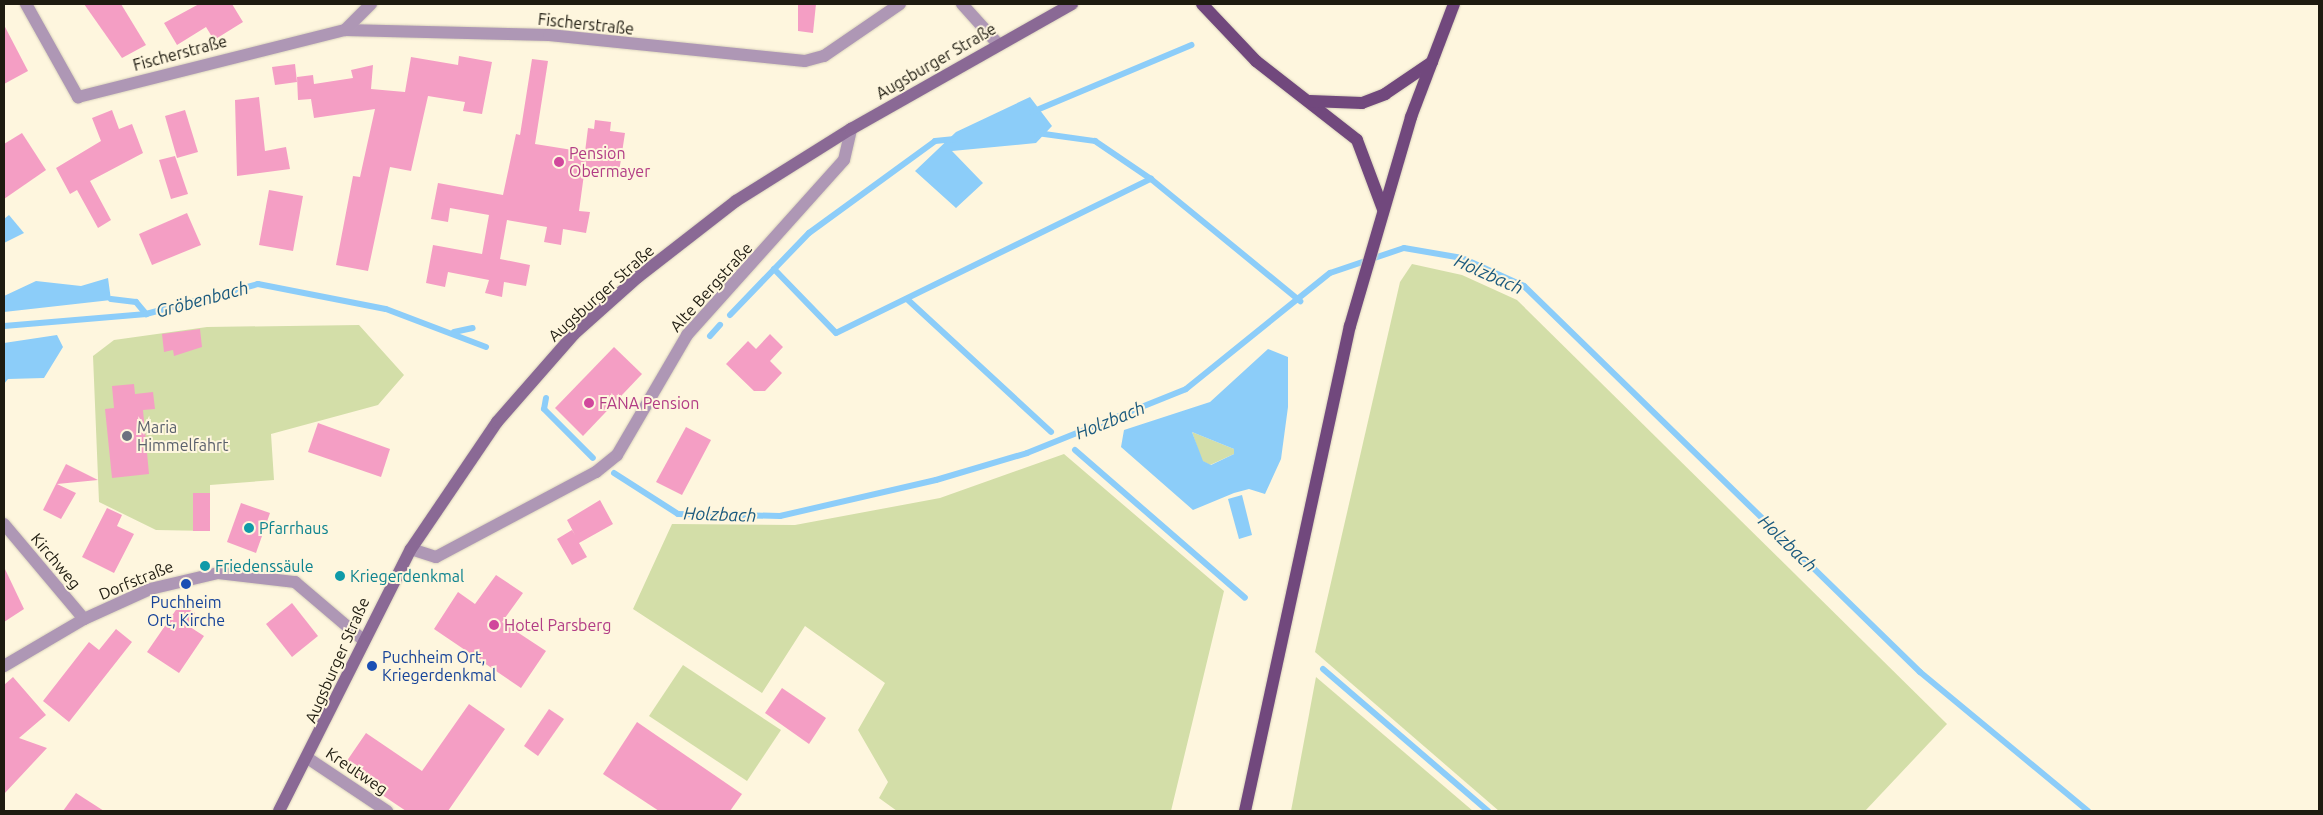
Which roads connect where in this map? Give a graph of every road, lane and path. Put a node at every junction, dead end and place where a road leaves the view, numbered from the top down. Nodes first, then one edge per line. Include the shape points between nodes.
1 (26, 4) edge
2 (370, 4) edge
3 (900, 4) edge
4 (962, 4) edge
5 (1072, 4) edge
6 (1202, 4) edge
7 (1454, 4) edge
8 (345, 30) junction
9 (998, 44) junction
10 (1432, 62) junction
11 (1310, 101) junction
12 (851, 129) junction
13 (1383, 209) junction
14 (4, 524) edge
15 (410, 549) junction
16 (84, 619) junction
17 (362, 639) junction
18 (4, 666) edge
19 (309, 759) junction
20 (279, 811) edge
21 (387, 811) edge
22 (1244, 811) edge

1 - 8 street, Fischerstraße via 78,97
2 - 8 street
3 - 8 street, Fischerstraße via 824,56 789,63 549,34
4 - 9 street
5 - 9 street, Augsburger Straße
6 - 11 main road via 1256,61
7 - 10 main road
9 - 12 street, Augsburger Straße
10 - 11 main road via 1385,94 1362,103
10 - 13 main road
11 - 13 main road via 1357,140
12 - 15 street, Augsburger Straße via 736,201 638,277 574,334 497,422
12 - 15 street, Alte Bergstraße via 844,160 687,335 617,455 596,472 436,557
13 - 22 main road via 1324,433
14 - 16 street, Kirchweg
15 - 17 street, Augsburger Straße
16 - 17 street, Dorfstraße via 186,577 241,573 295,582
16 - 18 street, Dorfstraße
17 - 19 street, Augsburger Straße
19 - 20 street, Augsburger Straße
19 - 21 street, Kreutweg

